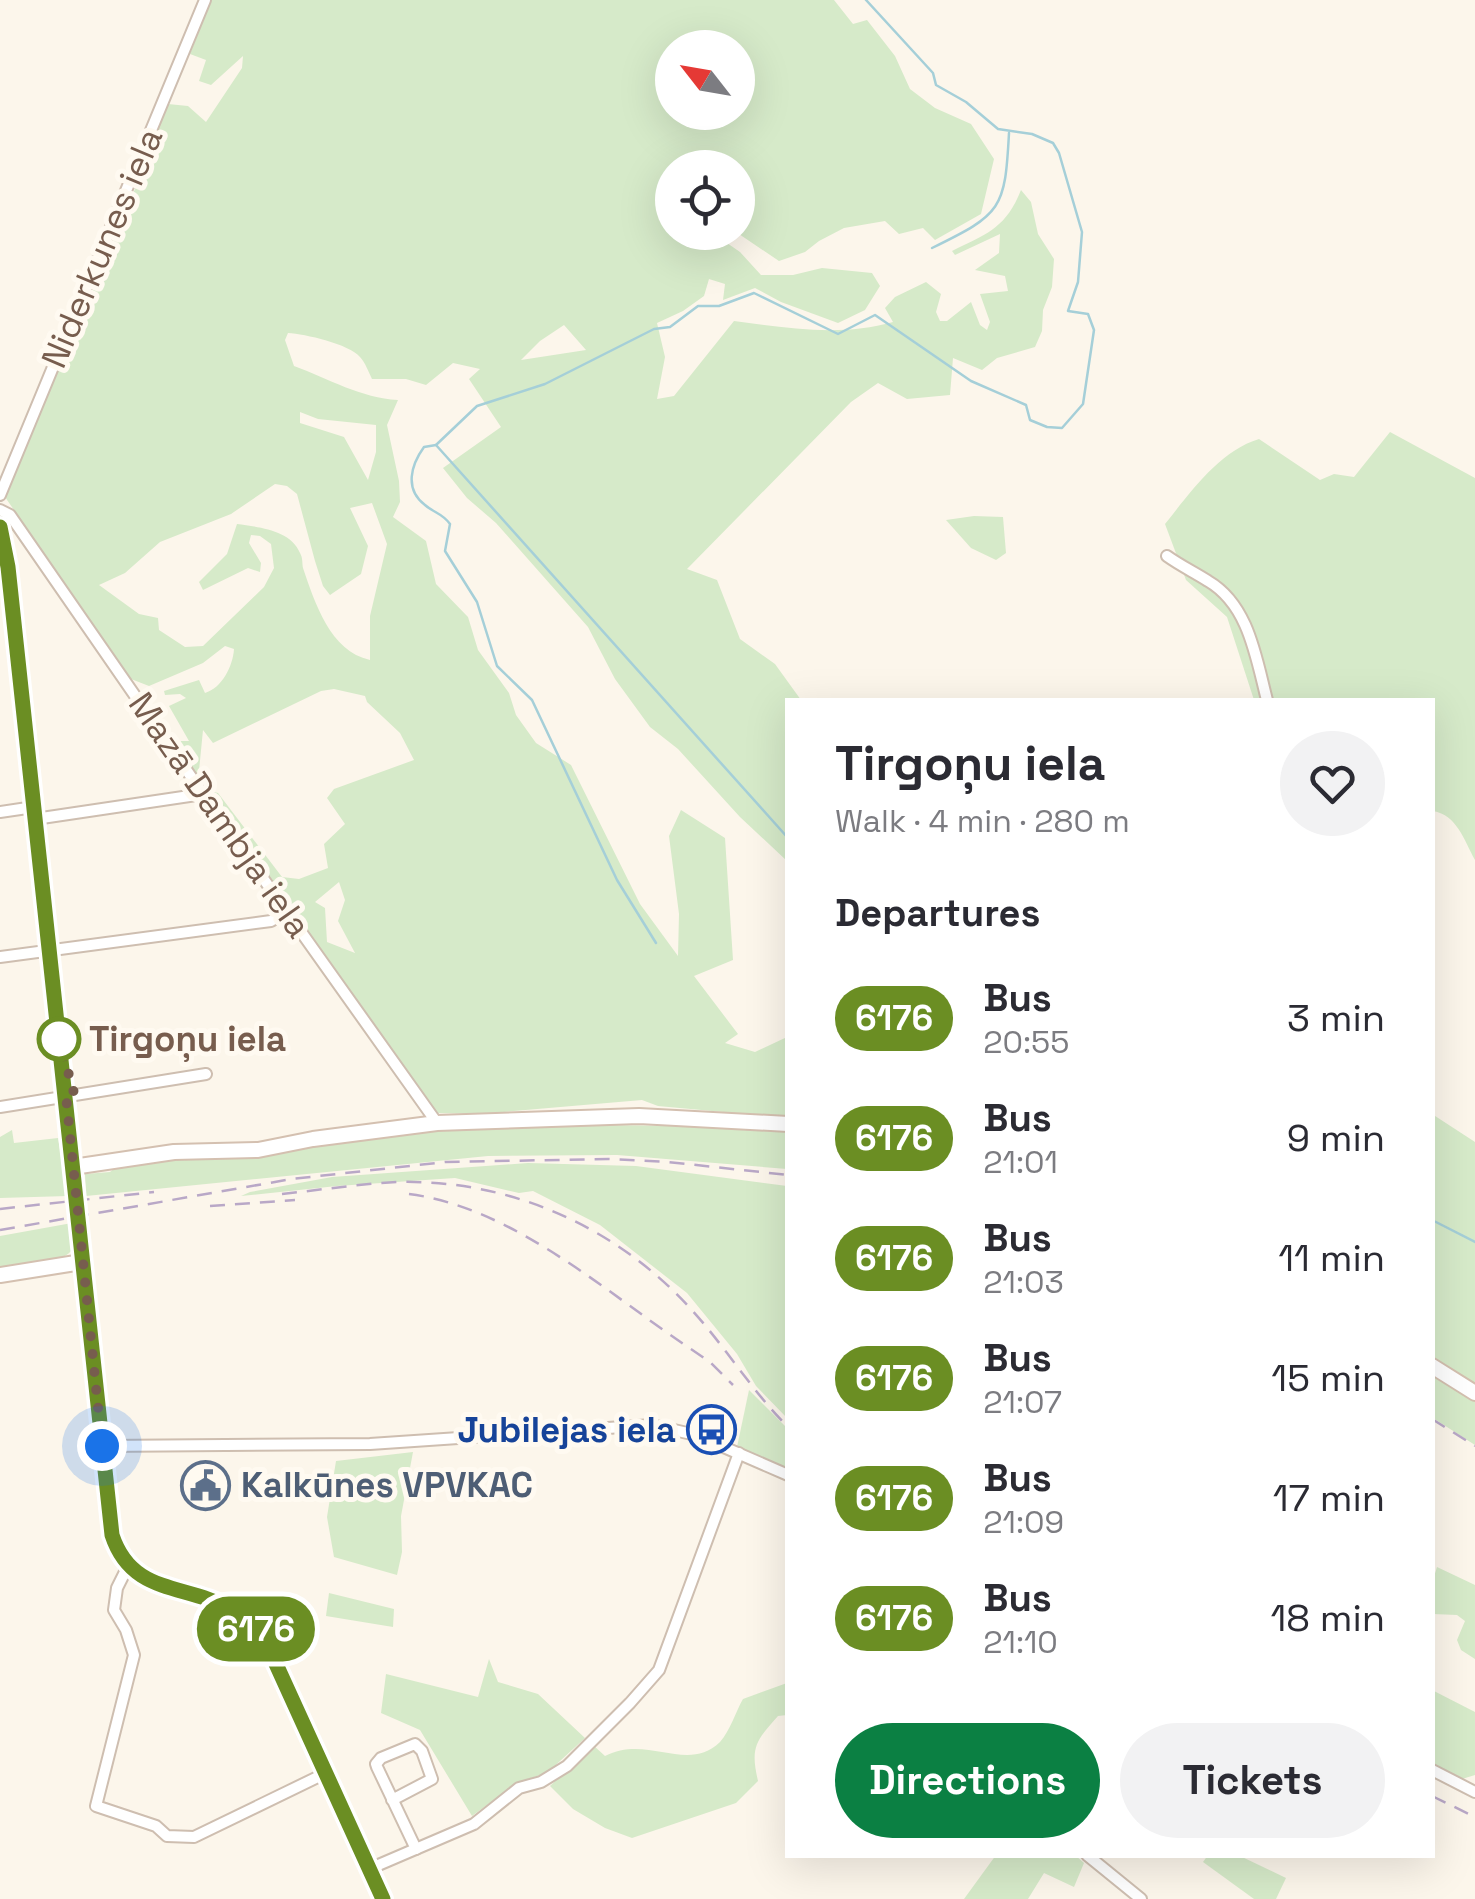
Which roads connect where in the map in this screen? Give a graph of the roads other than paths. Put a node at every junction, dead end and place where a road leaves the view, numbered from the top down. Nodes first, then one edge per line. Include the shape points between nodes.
1 (204, 0) edge
2 (0, 495) edge
3 (0, 510) edge
4 (0, 526) edge
5 (1167, 556) dead end
6 (1266, 698) edge
7 (203, 794) junction
8 (0, 812) edge
9 (35, 813) junction
10 (286, 912) junction
11 (49, 950) junction
12 (0, 957) edge
13 (206, 1074) dead end
14 (66, 1096) junction
15 (0, 1106) edge
16 (437, 1123) junction
17 (785, 1124) edge
18 (73, 1167) junction
19 (82, 1262) junction
20 (0, 1275) edge
21 (1435, 1368) edge
22 (1475, 1393) edge
23 (102, 1446) junction
24 (739, 1452) junction
25 (785, 1473) edge
26 (128, 1566) junction
27 (1435, 1772) edge
28 (326, 1773) junction
29 (1475, 1792) edge
30 (392, 1800) junction
31 (416, 1849) junction
32 (1091, 1858) edge
33 (370, 1869) junction
34 (383, 1899) edge
35 (1140, 1899) edge

1 - 2 street, Niderkunes iela
3 - 7 street, Mazā Dambja iela via 10,515
4 - 9 main road
5 - 6 street via 1230,600 1248,629
7 - 9 street
7 - 10 street, Mazā Dambja iela
8 - 9 street
9 - 11 main road
10 - 11 street via 270,920
10 - 16 street, Mazā Dambja iela
11 - 12 street
11 - 14 main road
13 - 14 street
14 - 15 street
14 - 18 main road
16 - 17 main road via 639,1116
16 - 18 main road via 258,1150 174,1152
18 - 19 main road
19 - 20 main road
19 - 23 main road
21 - 22 main road
23 - 24 street via 370,1444 631,1425 696,1434
23 - 26 main road via 112,1535
24 - 25 street
24 - 31 street via 659,1670 567,1766 519,1788 474,1824
26 - 28 main road via 152,1582 232,1609 256,1628
26 - 28 street via 114,1610 134,1655 96,1806 167,1836 194,1837
27 - 29 street
28 - 33 main road
30 - 30 street via 376,1764 417,1745 432,1779
30 - 31 street
31 - 33 street
32 - 35 street
33 - 34 main road

